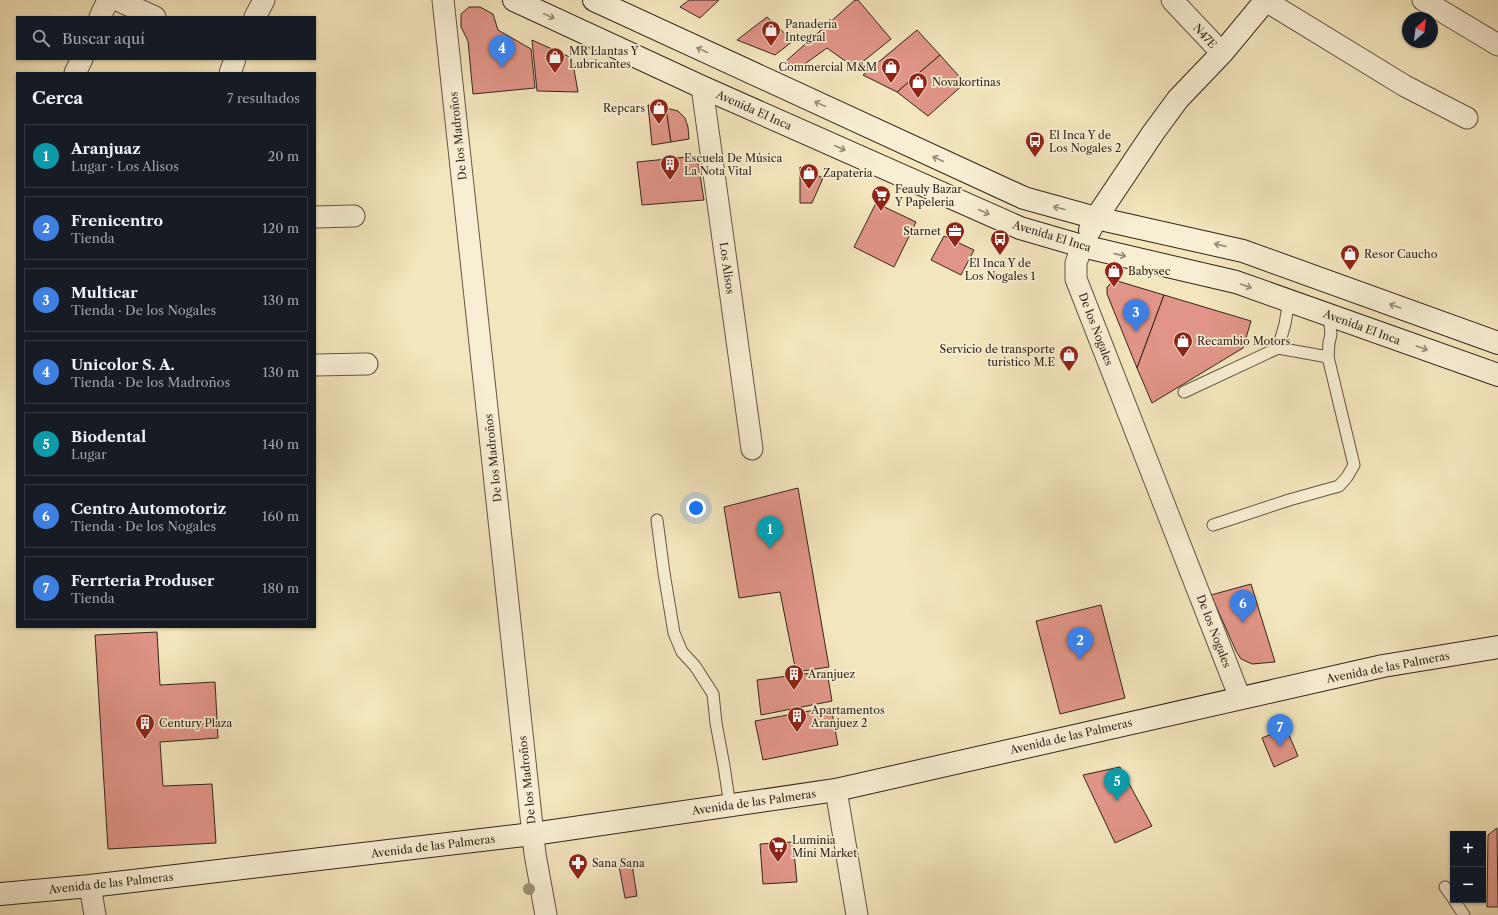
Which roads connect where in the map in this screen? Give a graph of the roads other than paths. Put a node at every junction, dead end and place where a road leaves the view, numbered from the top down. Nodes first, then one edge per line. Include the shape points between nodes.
1 (108, 0) edge
2 (117, 0) edge
3 (264, 0) edge
4 (443, 0) edge
5 (514, 0) edge
6 (594, 0) edge
7 (1172, 0) edge
8 (1266, 0) edge
9 (1423, 0) edge
10 (100, 16) edge
11 (153, 16) edge
12 (256, 16) edge
13 (1498, 45) edge
14 (1222, 54) junction
15 (82, 60) edge
16 (235, 60) edge
17 (76, 72) edge
18 (230, 72) edge
19 (702, 87) junction
20 (1467, 118) dead end
21 (354, 216) dead end
22 (316, 217) edge
23 (1096, 218) junction
24 (1082, 246) junction
25 (1290, 300) junction
26 (1329, 315) junction
27 (1498, 343) edge
28 (1278, 348) junction
29 (1328, 357) junction
30 (367, 364) dead end
31 (316, 365) edge
32 (1498, 375) edge
33 (1184, 392) dead end
34 (752, 449) dead end
35 (657, 520) dead end
36 (1213, 525) dead end
37 (1498, 647) edge
38 (1240, 698) junction
39 (836, 790) junction
40 (730, 806) junction
41 (533, 834) junction
42 (90, 886) junction
43 (1445, 887) dead end
44 (0, 894) edge
45 (1450, 894) edge
46 (1456, 903) edge
47 (95, 915) edge
48 (546, 915) edge
49 (858, 915) edge
50 (1464, 915) edge

1 - 10 street
2 - 11 street
3 - 12 street
4 - 41 street, De los Madroños
5 -> 19 main road, Avenida El Inca
23 -> 6 main road via 1024,198
7 - 14 street, N47E
8 - 14 main road, De los Nogales
8 - 20 street via 1405,86
9 - 13 street
14 - 23 main road, De los Nogales via 1178,99
15 - 17 street
16 - 18 street
19 -> 24 main road, Avenida El Inca via 1020,228
19 - 34 street, Los Alisos
21 - 22 street
23 - 24 main road, De los Nogales
27 -> 23 main road via 1243,250
24 -> 25 main road, Avenida El Inca via 1236,282
24 - 38 street, De los Nogales via 1076,263 1076,279
25 - 26 main road, Avenida El Inca
25 - 28 lane
26 - 29 lane via 1331,334
26 -> 32 main road, Avenida El Inca
28 - 29 lane
28 - 33 lane
29 - 36 lane via 1354,465 1347,477 1339,486
30 - 31 street
35 - 40 lane via 674,633 682,652 695,666 713,694
37 - 38 main road, Avenida de las Palmeras via 1383,666
38 - 39 main road, Avenida de las Palmeras
39 - 40 main road, Avenida de las Palmeras
39 - 49 street
40 - 41 main road, Avenida de las Palmeras
41 - 42 main road, Avenida de las Palmeras
41 - 48 street, De los Madroños
42 - 44 main road, Avenida de las Palmeras
42 - 47 street
43 - 45 lane
46 - 50 lane

